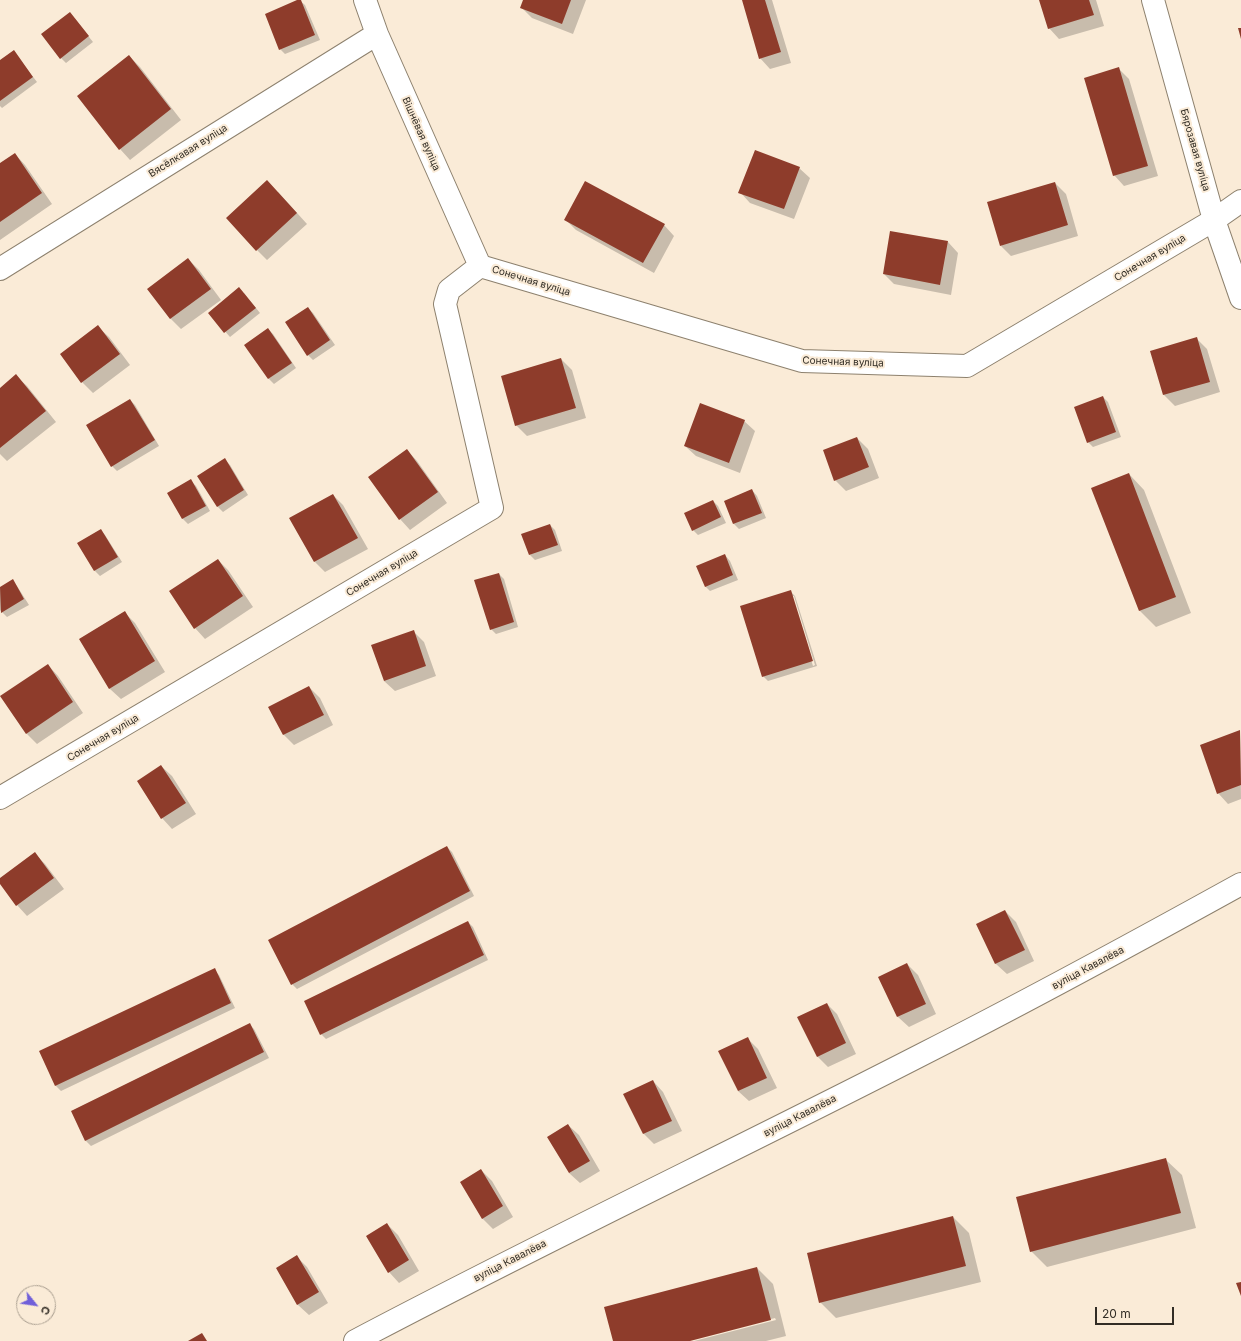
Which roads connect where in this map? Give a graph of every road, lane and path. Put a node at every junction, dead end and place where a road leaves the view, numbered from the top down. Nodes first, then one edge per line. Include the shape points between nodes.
1 (365, 0) edge
2 (1153, 0) edge
3 (377, 34) junction
4 (1241, 201) edge
5 (1214, 220) junction
6 (480, 266) junction
7 (0, 269) edge
8 (1241, 298) edge
9 (0, 798) edge
10 (1241, 884) edge
11 (355, 1341) edge

1 - 3 street, Вішнёвая вуліца
2 - 5 street, Бярозавая вуліца
3 - 6 street, Вішнёвая вуліца
3 - 7 street, Вясёлкавая вуліца
4 - 5 street, Сонечная вуліца
5 - 6 street, Сонечная вуліца via 967,366 802,361
5 - 8 street, Бярозавая вуліца
6 - 9 street, Сонечная вуліца via 449,290 445,304 492,508
10 - 11 street, вуліца Кавалёва via 1107,958 923,1054 480,1275

